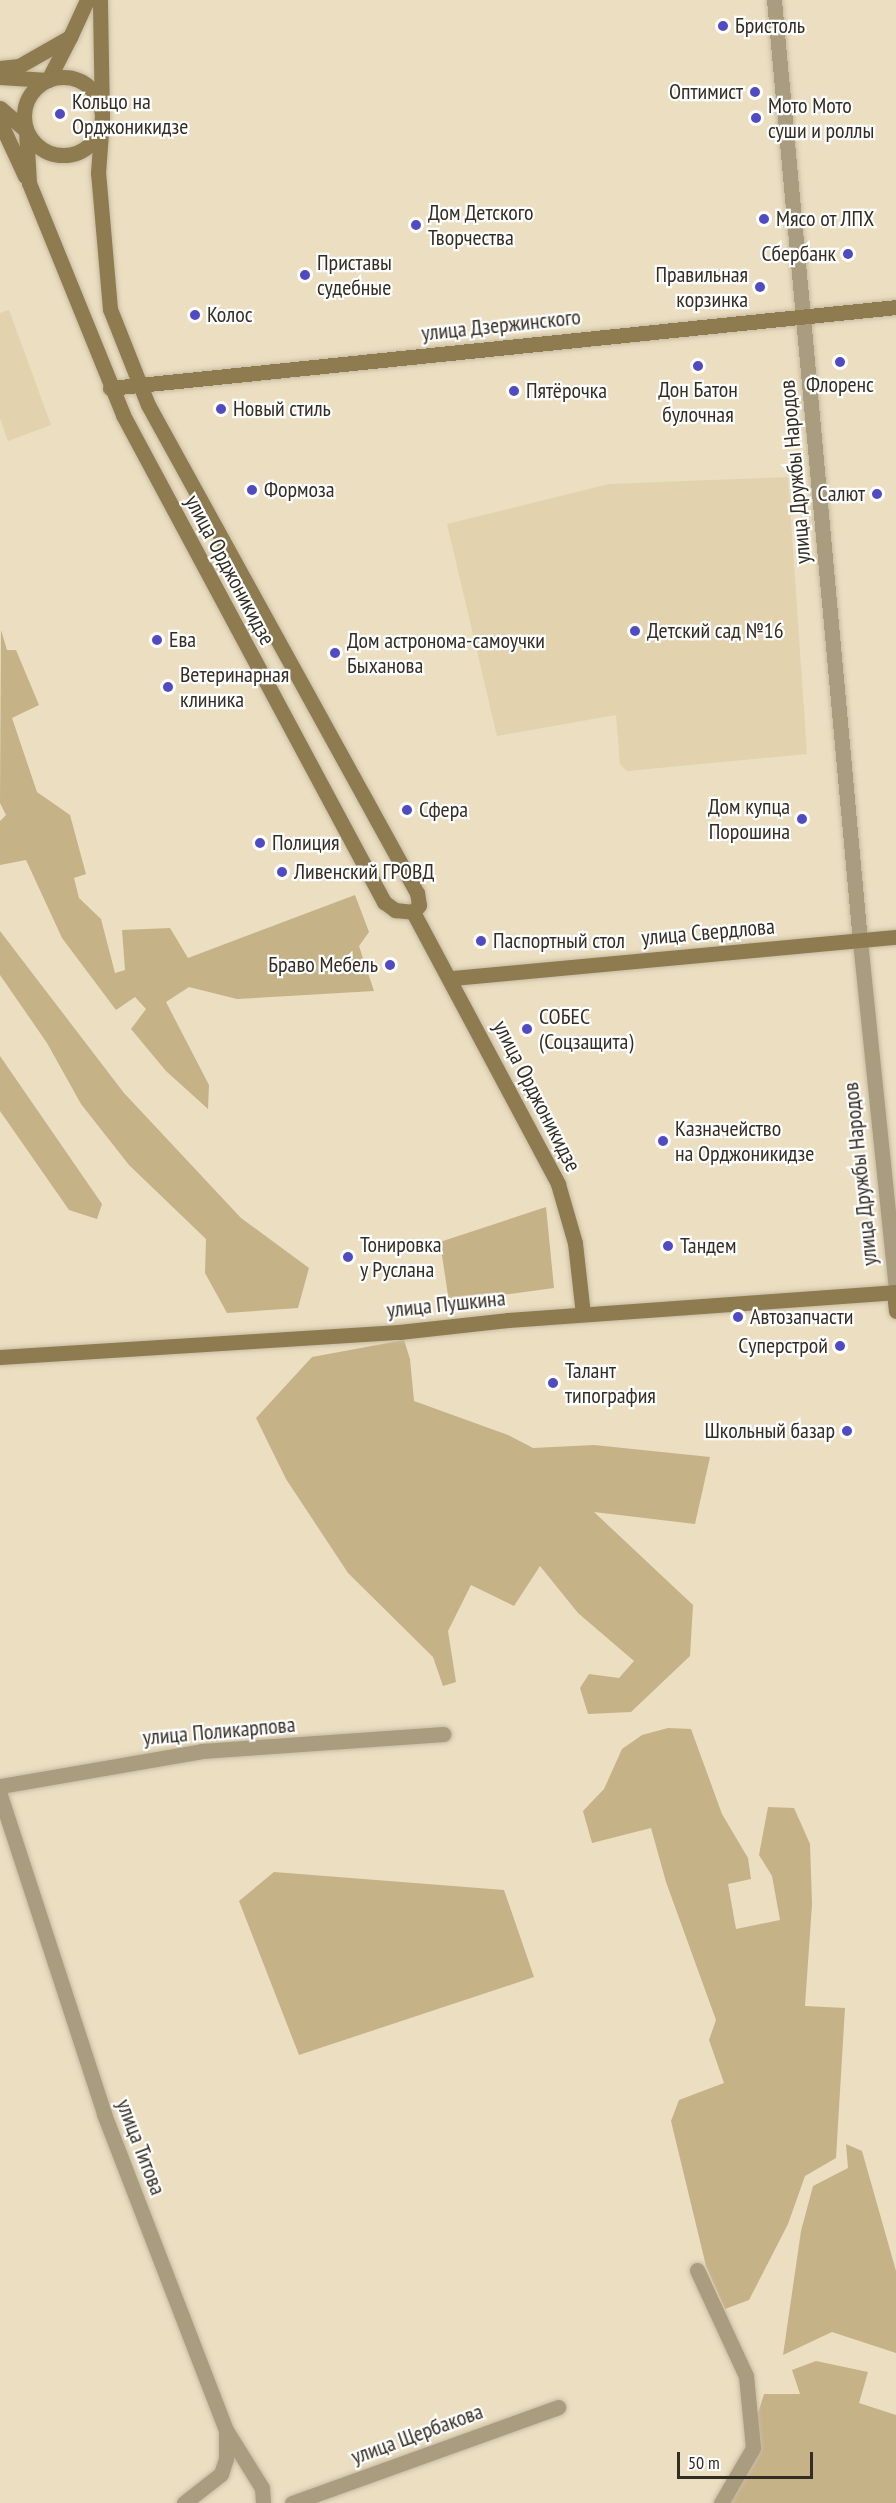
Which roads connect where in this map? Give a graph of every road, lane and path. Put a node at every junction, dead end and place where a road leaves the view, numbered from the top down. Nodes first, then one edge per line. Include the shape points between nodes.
1 (87, 0) edge
2 (100, 0) edge
3 (774, 0) edge
4 (70, 38) junction
5 (0, 68) edge
6 (0, 77) edge
7 (48, 80) junction
8 (0, 108) edge
9 (102, 118) junction
10 (0, 122) edge
11 (26, 131) junction
12 (28, 183) junction
13 (896, 307) edge
14 (804, 317) junction
15 (137, 383) junction
16 (110, 387) junction
17 (413, 912) junction
18 (896, 937) edge
19 (860, 941) junction
20 (452, 978) junction
21 (895, 1292) edge
22 (896, 1311) edge
23 (583, 1314) junction
24 (0, 1357) edge
25 (443, 1734) dead end
26 (0, 1786) edge
27 (0, 1795) edge
28 (697, 2270) dead end
29 (558, 2407) dead end
30 (226, 2430) junction
31 (184, 2503) edge
32 (263, 2503) edge
33 (292, 2503) edge
34 (721, 2503) edge

1 - 4 main road
2 - 9 main road, улица Орджоникидзе
3 - 14 street, улица Дружбы Народов
4 - 5 main road via 19,66
4 - 7 main road
6 - 7 main road
7 - 9 main road via 70,78 90,88 97,96
7 - 11 main road via 30,96 24,119
8 - 11 main road
9 - 11 main road via 92,142 69,155 44,150
9 - 15 main road, улица Орджоникидзе via 98,173 110,309
10 - 12 main road, улица Орджоникидзе
11 - 12 main road
12 - 16 main road, улица Орджоникидзе
13 - 14 main road, улица Дзержинского
14 - 15 main road, улица Дзержинского
14 - 19 street, улица Дружбы Народов
15 - 16 main road, улица Дзержинского
15 - 17 main road, улица Орджоникидзе via 417,893 419,905
16 - 17 main road, улица Орджоникидзе via 205,574 384,902 395,910
17 - 20 main road, улица Орджоникидзе
18 - 19 main road, улица Свердлова
19 - 20 main road, улица Свердлова
19 - 21 street, улица Дружбы Народов
20 - 23 main road, улица Орджоникидзе via 566,1205 575,1243
21 - 22 main road, улица Дружбы Народов
21 - 23 main road, улица Пушкина
23 - 24 main road, улица Пушкина via 399,1332
25 - 26 street, улица Поликарпова via 202,1751
27 - 30 street, улица Титова via 104,2114
28 - 34 street via 746,2376 753,2448
29 - 33 street, улица Щербакова
30 - 31 street via 226,2459 220,2474
30 - 32 street, улица Титова via 262,2488

